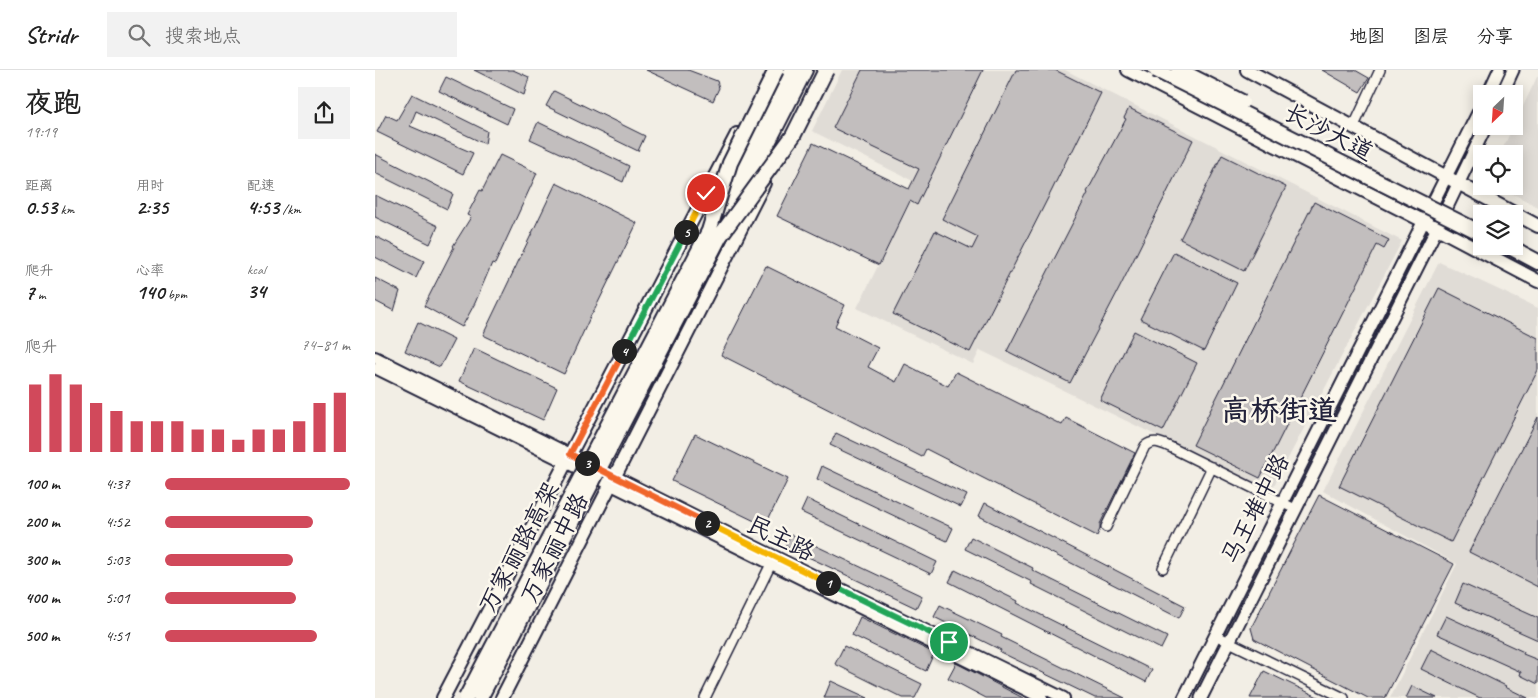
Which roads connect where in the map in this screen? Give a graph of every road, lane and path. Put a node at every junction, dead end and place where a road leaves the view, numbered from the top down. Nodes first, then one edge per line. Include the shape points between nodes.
1 (770, 70) edge
2 (776, 70) edge
3 (791, 70) edge
4 (805, 70) edge
5 (821, 70) edge
6 (826, 70) edge
7 (1128, 70) edge
8 (1156, 70) edge
9 (1179, 70) edge
10 (1247, 70) edge
11 (1380, 70) edge
12 (1499, 70) edge
13 (1513, 70) edge
14 (1492, 85) edge
15 (1506, 85) edge
16 (1473, 123) edge
17 (1353, 128) junction
18 (1482, 135) edge
19 (1446, 178) junction
20 (1458, 184) junction
21 (1473, 219) edge
22 (1424, 222) junction
23 (1538, 226) edge
24 (1437, 228) junction
25 (1473, 229) edge
26 (715, 234) junction
27 (1523, 244) edge
28 (1538, 252) edge
29 (1523, 254) edge
30 (1538, 262) edge
31 (1538, 282) edge
32 (375, 358) edge
33 (375, 368) edge
34 (568, 458) junction
35 (1212, 467) junction
36 (612, 480) junction
37 (1282, 502) junction
38 (1295, 509) junction
39 (1106, 527) dead end
40 (771, 564) junction
41 (1163, 568) dead end
42 (1215, 635) junction
43 (1229, 642) junction
44 (443, 698) edge
45 (466, 698) edge
46 (480, 698) edge
47 (502, 698) edge
48 (705, 698) edge
49 (1041, 698) edge
50 (1064, 698) edge
51 (1184, 698) edge
52 (1201, 698) edge
53 (1343, 698) edge

1 - 34 main road, 万家丽中路
2 - 26 highway, bridge via 730,163
3 - 26 highway, 万家丽路高架, bridge
4 - 26 highway, 万家丽路高架, bridge
5 - 36 main road, 万家丽中路
6 - 26 highway, bridge via 793,136
7 - 22 main road
8 - 25 highway, 长沙大道, bridge
9 - 21 highway, 长沙大道, bridge
10 - 17 main road
11 - 17 street
12 - 14 main road
13 - 15 main road
16 - 19 main road, 马王堆中路
17 - 19 main road
18 - 20 main road, 马王堆中路
19 - 20 main road
19 - 22 main road, 马王堆中路
20 - 23 main road
20 - 24 main road, 马王堆中路
22 - 24 main road
22 - 37 main road, 马王堆中路
24 - 31 main road
24 - 38 main road, 马王堆中路
26 - 45 highway, 万家丽路高架, bridge
26 - 46 highway, 万家丽路高架, bridge
27 - 28 highway
29 - 30 highway
32 - 34 street, 民主路
33 - 34 street, 民主路
34 - 36 street, 民主路
34 - 44 main road, 万家丽中路
35 - 37 street
35 - 39 street via 1162,443 1149,442
35 - 41 street
36 - 40 street, 民主路
36 - 47 main road, 万家丽中路
36 - 50 street, 民主路
37 - 38 street
37 - 42 main road, 马王堆中路
38 - 43 main road, 马王堆中路
40 - 48 street
40 - 49 street, 民主路
42 - 43 street
42 - 51 main road, 马王堆中路
43 - 52 main road, 马王堆中路
43 - 53 street

